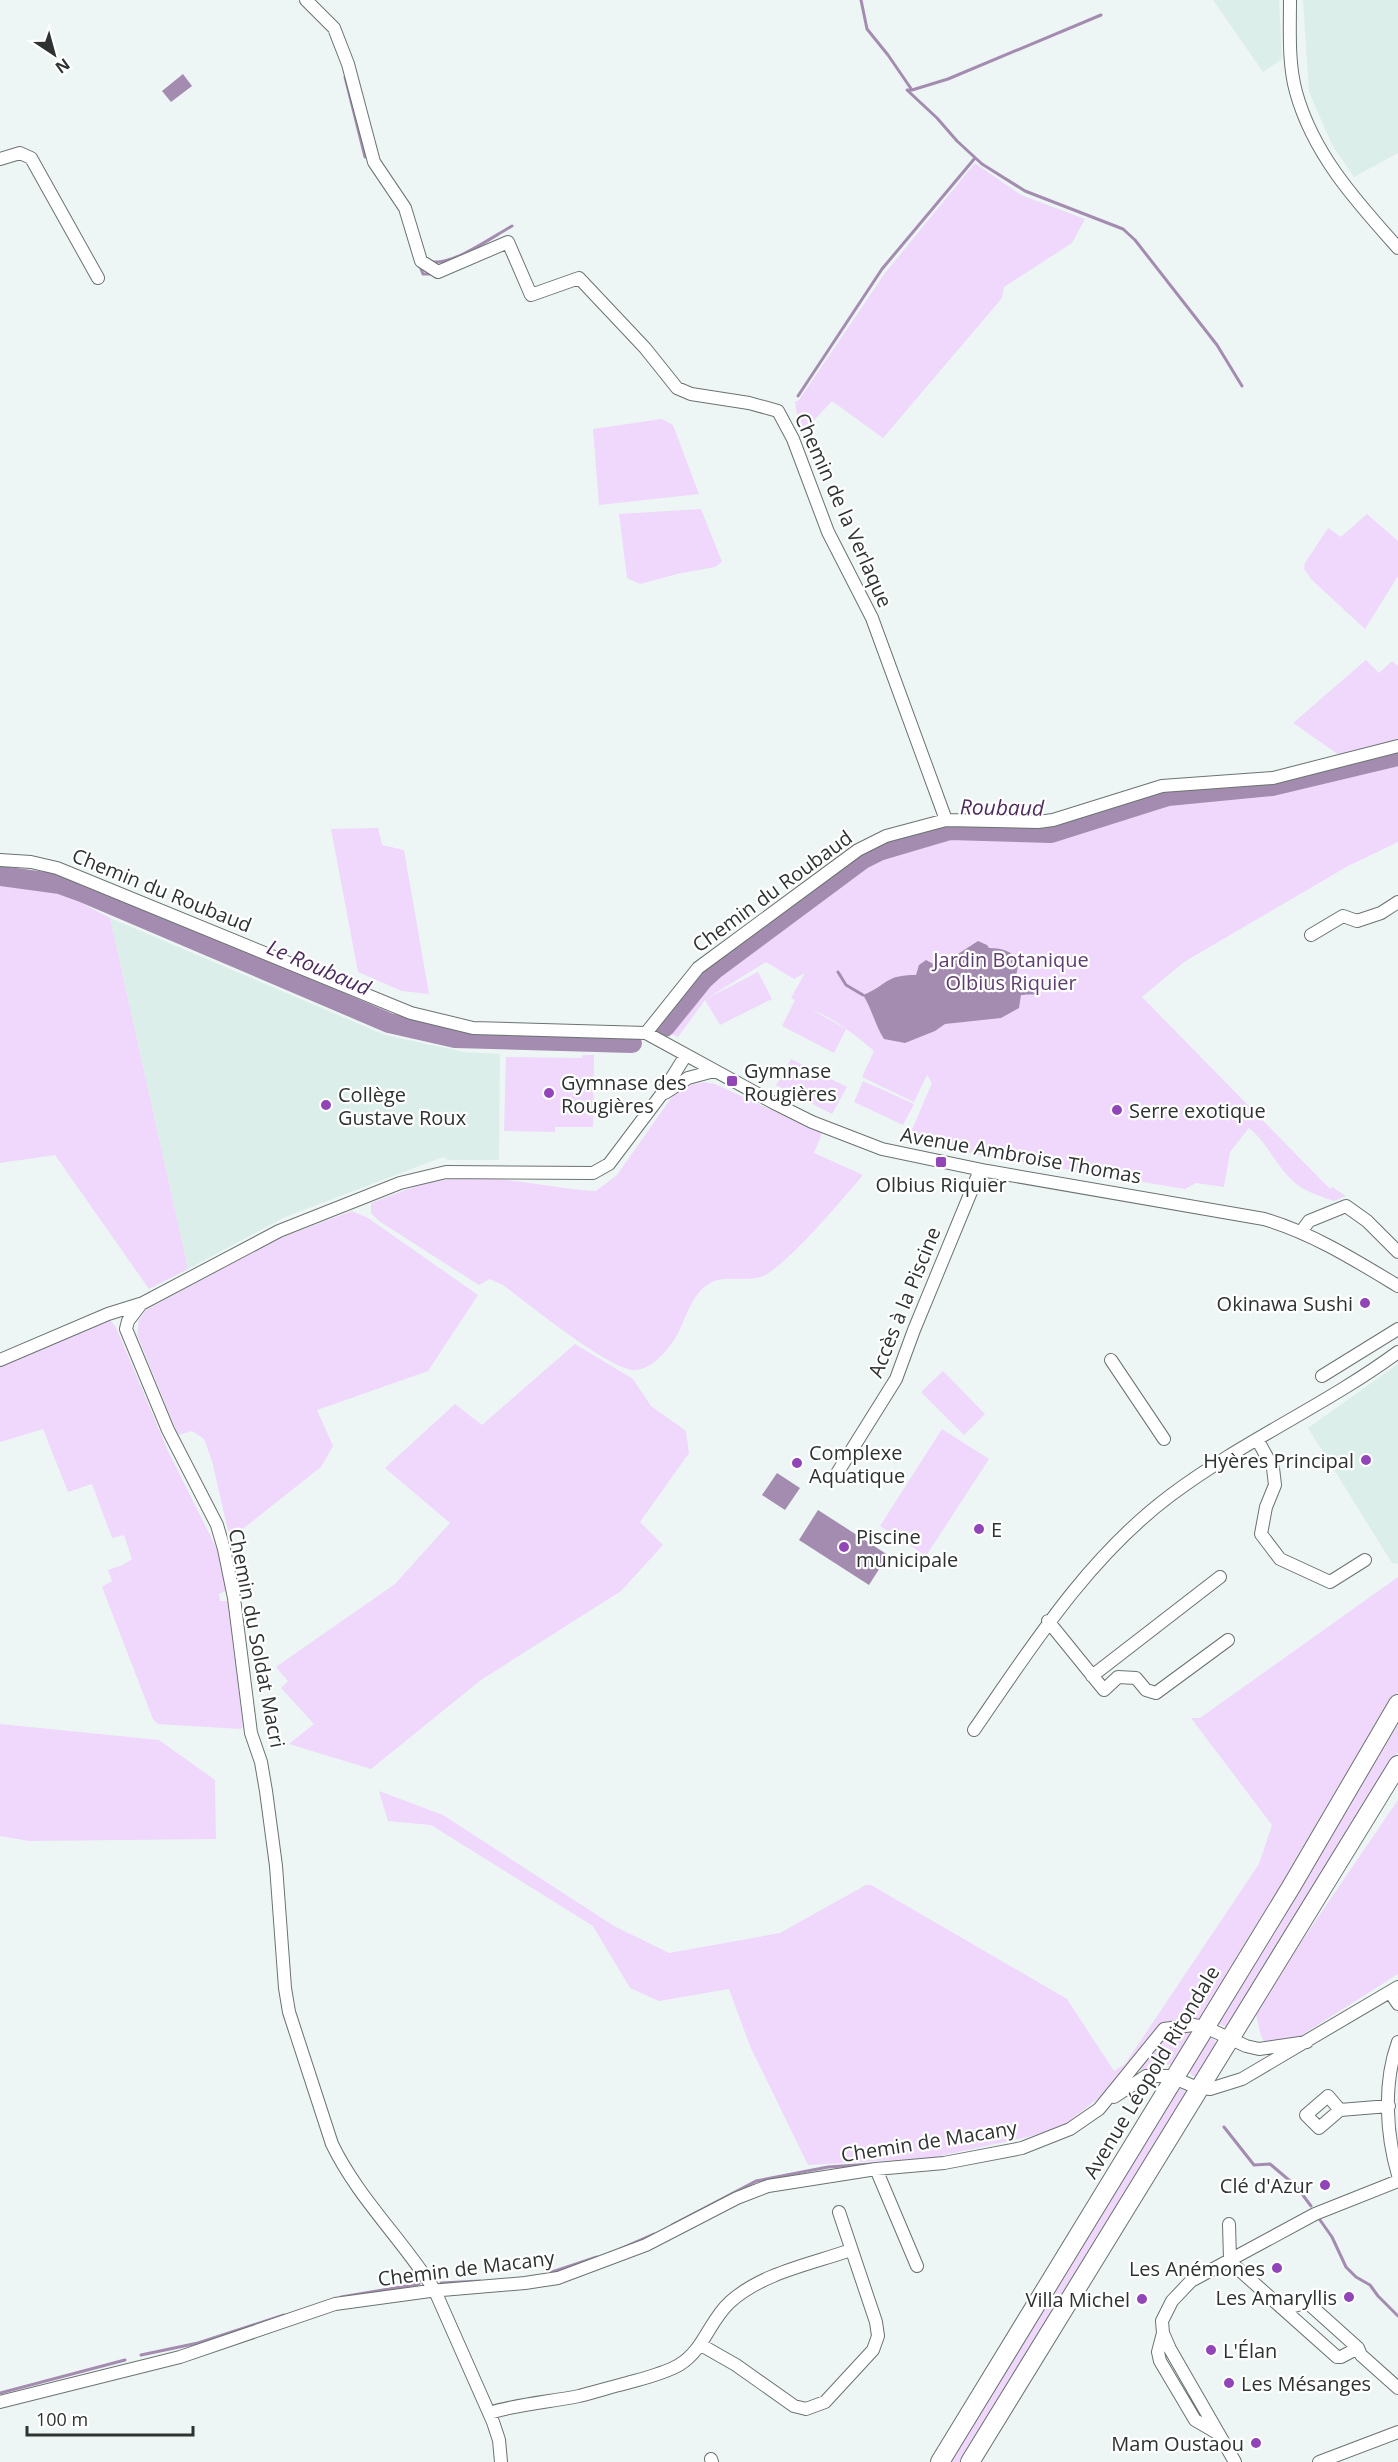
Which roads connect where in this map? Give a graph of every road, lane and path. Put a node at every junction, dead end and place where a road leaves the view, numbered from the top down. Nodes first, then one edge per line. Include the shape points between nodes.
1 (306, 0) edge
2 (1290, 0) edge
3 (0, 159) edge
4 (1398, 248) edge
5 (98, 278) dead end
6 (1398, 746) edge
7 (946, 820) junction
8 (0, 860) edge
9 (1398, 902) edge
10 (1311, 935) dead end
11 (646, 1033) junction
12 (690, 1057) junction
13 (714, 1071) junction
14 (688, 1078) junction
15 (661, 1095) junction
16 (980, 1170) junction
17 (1301, 1232) junction
18 (1398, 1252) edge
19 (1398, 1286) edge
20 (141, 1304) junction
21 (1398, 1329) edge
22 (1398, 1352) edge
23 (0, 1360) edge
24 (1111, 1360) dead end
25 (1322, 1376) dead end
26 (1164, 1439) dead end
27 (1257, 1439) junction
28 (836, 1475) dead end
29 (1365, 1560) dead end
30 (1220, 1576) dead end
31 (1048, 1621) junction
32 (1228, 1640) dead end
33 (1092, 1676) junction
34 (1398, 1704) edge
35 (974, 1730) dead end
36 (1398, 1765) edge
37 (1394, 1990) edge
38 (1398, 2004) edge
39 (1205, 2027) junction
40 (1230, 2037) junction
41 (1307, 2042) junction
42 (1398, 2042) edge
43 (1175, 2078) junction
44 (1199, 2088) junction
45 (1389, 2106) junction
46 (1099, 2109) junction
47 (1340, 2110) dead end
48 (876, 2169) junction
49 (1398, 2175) edge
50 (1398, 2181) edge
51 (839, 2212) dead end
52 (1229, 2224) dead end
53 (851, 2250) junction
54 (1230, 2259) junction
55 (917, 2266) dead end
56 (435, 2291) junction
57 (1284, 2309) junction
58 (701, 2345) junction
59 (1358, 2348) junction
60 (1398, 2388) edge
61 (0, 2402) edge
62 (489, 2413) junction
63 (1398, 2432) edge
64 (501, 2462) edge
65 (940, 2462) edge
66 (970, 2462) edge
67 (1235, 2462) edge
68 (1319, 2462) edge

1 - 7 street, Chemin de la Verlaque via 334,28 348,64 374,162 405,208 422,261 438,272 508,242 531,295 579,278 677,388 778,411 828,531 872,618
2 - 4 street via 1295,90 1309,128 1337,176
3 - 5 street via 20,153 31,158
6 - 7 street, Chemin du Roubaud via 1273,778 1162,786 1053,820
7 - 11 street, Chemin du Roubaud via 886,836 858,850 698,968
8 - 11 street, Chemin du Roubaud via 57,868 411,1013 473,1028
9 - 10 street via 1382,913 1357,921 1343,916
11 - 12 street, Avenue Ambroise Thomas
12 - 13 street, Avenue Ambroise Thomas
12 - 14 street
12 - 15 street
13 - 14 street
13 - 16 street, Avenue Ambroise Thomas via 848,1137 905,1155
14 - 15 street
15 - 20 street via 599,1172 446,1172 422,1177 279,1231
16 - 17 street, Avenue Ambroise Thomas via 1255,1217
16 - 28 street, Accès à la Piscine via 896,1378
17 - 18 street via 1309,1221 1346,1206
17 - 19 street, Avenue Ambroise Thomas
20 - 23 street
20 - 56 street, Chemin du Soldat Macri via 126,1329 168,1430 217,1525 224,1549 251,1733 266,1791 285,1988 296,2037 340,2160
21 - 25 street
22 - 27 street
24 - 26 street
27 - 29 street via 1273,1468 1275,1485 1261,1534 1280,1559 1330,1582
27 - 31 street via 1171,1495 1118,1540
30 - 33 street
31 - 33 street
31 - 35 street
32 - 33 street via 1156,1693 1146,1690 1136,1678 1118,1677 1104,1690
34 - 39 highway, Avenue Léopold Ritondale
36 - 40 highway
37 - 38 street
37 - 41 street
39 - 40 street
39 - 43 highway, Avenue Léopold Ritondale
39 - 46 street, Chemin de Macany via 1164,2029
40 - 41 street via 1259,2049
40 - 44 highway
41 - 44 street via 1242,2079 1218,2088
42 - 45 street via 1390,2076
43 - 44 street, Chemin de Macany
43 - 46 street, Chemin de Macany via 1161,2074 1146,2076
43 - 65 highway, Avenue Léopold Ritondale
44 - 66 highway
45 - 47 street
45 - 49 street
46 - 48 street, Chemin de Macany via 1070,2129 1022,2148 944,2163
48 - 55 street
48 - 56 street, Chemin de Macany via 768,2186 646,2245 558,2278
50 - 54 street via 1315,2214
51 - 53 street
52 - 54 street
53 - 58 street via 767,2278 745,2290 710,2326
53 - 58 street via 878,2336 873,2350 825,2402 806,2409 794,2406
54 - 57 street
54 - 67 street via 1191,2281 1173,2301 1162,2321 1158,2352 1195,2420 1219,2434
56 - 61 street, Chemin de Macany via 335,2304 180,2357
56 - 62 street, Chemin du Soldat Macri
57 - 59 street via 1309,2304
57 - 59 street via 1337,2357
58 - 62 street via 677,2366 654,2376
59 - 60 street
62 - 64 street, Chemin du Soldat Macri via 499,2440
63 - 68 street

